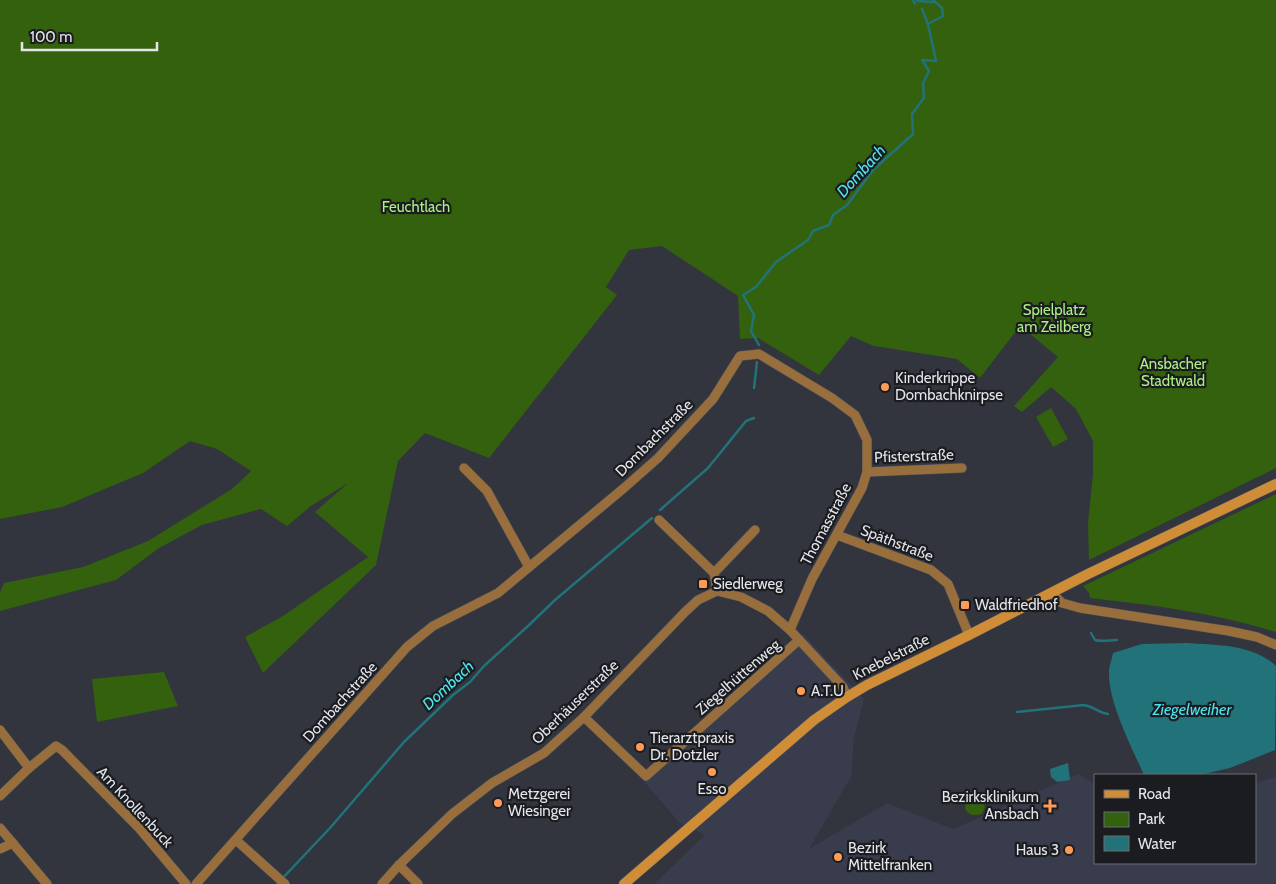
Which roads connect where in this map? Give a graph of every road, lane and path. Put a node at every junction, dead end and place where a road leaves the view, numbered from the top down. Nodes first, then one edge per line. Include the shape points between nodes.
1 (740, 356) joint
2 (464, 468) dead end
3 (962, 468) dead end
4 (866, 472) junction
5 (1276, 484) edge
6 (659, 520) dead end
7 (755, 530) dead end
8 (837, 535) junction
9 (529, 566) junction
10 (714, 573) junction
11 (717, 591) junction
12 (1052, 593) junction
13 (790, 630) junction
14 (969, 636) junction
15 (799, 640) junction
16 (1276, 645) edge
17 (847, 696) junction
18 (584, 717) junction
19 (0, 730) edge
20 (29, 768) junction
21 (0, 796) edge
22 (0, 828) edge
23 (236, 840) junction
24 (13, 843) junction
25 (0, 849) edge
26 (399, 865) junction
27 (282, 881) edge
28 (47, 884) edge
29 (186, 884) edge
30 (196, 884) edge
31 (382, 884) edge
32 (418, 884) edge
33 (624, 884) edge

1 - 4 street, Thomasstraße via 760,354 832,398 855,416 867,440
1 - 9 street, Dombachstraße via 713,399 658,458
2 - 9 street via 487,491
3 - 4 street, Pfisterstraße
4 - 8 street, Thomasstraße via 862,488
5 - 12 main road, Knebelstraße
6 - 10 street
7 - 10 street
8 - 13 street, Thomasstraße via 812,579
8 - 14 street, Späthstraße via 931,570 948,584
9 - 23 street, Dombachstraße via 498,593 433,626 408,647
10 - 11 street
11 - 13 street via 741,597 768,612
11 - 18 street, Oberhäuserstraße via 698,600 685,612
12 - 14 main road, Knebelstraße
12 - 16 street via 1062,604 1229,631
13 - 15 street
14 - 17 main road, Knebelstraße
15 - 17 street via 843,687
15 - 18 street, Ziegelhüttenweg via 646,776
17 - 33 main road, Knebelstraße via 814,720
18 - 26 street, Oberhäuserstraße via 544,753 492,783 452,814
19 - 20 street
20 - 21 street
20 - 29 street, Am Knollenbuck via 56,746 62,750 139,828
22 - 24 street
23 - 27 street
23 - 30 street, Dombachstraße
24 - 25 street
24 - 28 street
26 - 31 street, Oberhäuserstraße
26 - 32 street

